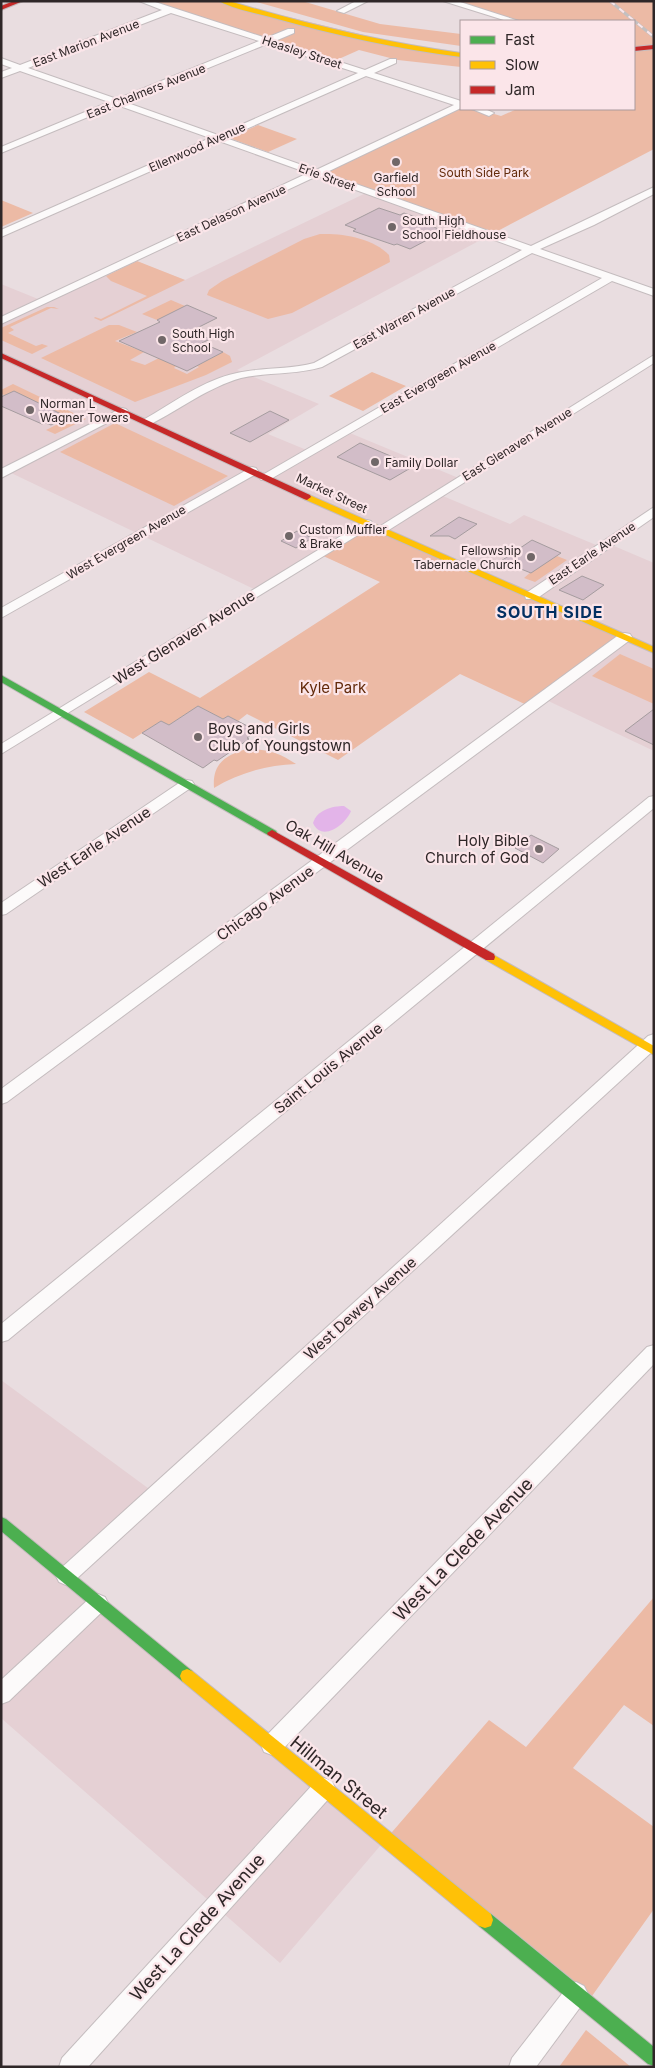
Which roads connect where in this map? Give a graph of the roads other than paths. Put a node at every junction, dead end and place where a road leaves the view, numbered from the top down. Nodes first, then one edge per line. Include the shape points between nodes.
1 (20, 1) edge
2 (143, 1) edge
3 (222, 1) edge
4 (253, 1) edge
5 (364, 1) edge
6 (447, 1) edge
7 (1, 8) edge
8 (170, 10) junction
9 (341, 11) dead end
10 (512, 20) edge
11 (291, 31) dead end
12 (268, 41) junction
13 (460, 46) edge
14 (635, 49) edge
15 (649, 53) edge
16 (460, 55) edge
17 (1, 61) edge
18 (393, 61) dead end
19 (20, 68) junction
20 (366, 73) junction
21 (1, 75) edge
22 (117, 102) junction
23 (460, 104) edge
24 (460, 104) edge
25 (480, 110) edge
26 (489, 113) dead end
27 (218, 138) junction
28 (1, 150) edge
29 (316, 173) junction
30 (654, 190) edge
31 (1, 234) edge
32 (530, 250) junction
33 (610, 278) junction
34 (654, 293) edge
35 (1, 321) edge
36 (1, 355) edge
37 (654, 358) edge
38 (122, 411) junction
39 (147, 422) junction
40 (252, 471) junction
41 (1, 474) edge
42 (265, 477) junction
43 (654, 511) edge
44 (367, 524) junction
45 (380, 530) junction
46 (530, 596) junction
47 (1, 614) edge
48 (625, 637) junction
49 (654, 650) edge
50 (1, 678) edge
51 (62, 712) junction
52 (1, 750) edge
53 (187, 784) junction
54 (654, 800) edge
55 (322, 861) junction
56 (1, 910) edge
57 (474, 948) junction
58 (651, 1046) edge
59 (1, 1098) edge
60 (1, 1335) edge
61 (654, 1352) edge
62 (1, 1523) edge
63 (66, 1576) junction
64 (98, 1603) junction
65 (1, 1694) edge
66 (272, 1746) junction
67 (324, 1788) junction
68 (576, 1994) junction
69 (654, 2058) edge
70 (70, 2067) edge
71 (521, 2067) edge

1 - 7 main road
2 - 8 street, Heasley Street
3 - 16 main road via 349,37
4 - 13 main road via 363,32
5 - 9 street
6 - 10 street
8 - 12 street, Heasley Street
8 - 19 street, East Marion Avenue
11 - 12 street, East Chalmers Avenue
12 - 20 street, Heasley Street
12 - 22 street, East Chalmers Avenue
14 - 15 main road
17 - 19 street, Erie Street
18 - 20 street, Ellenwood Avenue
19 - 21 street, East Marion Avenue
19 - 22 street, Erie Street
20 - 23 street, Heasley Street
20 - 27 street, Ellenwood Avenue
22 - 27 street, Erie Street
22 - 28 street, East Chalmers Avenue
24 - 29 street, East Delason Avenue
25 - 26 street
27 - 29 street, Erie Street
27 - 31 street, Ellenwood Avenue
29 - 32 street, Erie Street
29 - 35 street, East Delason Avenue
30 - 32 street, East Warren Avenue
32 - 33 street, Erie Street
32 - 39 street, East Warren Avenue via 318,365 228,379
33 - 34 street, Erie Street
33 - 42 street, East Evergreen Avenue
36 - 38 main road, Market Street
37 - 45 street, East Glenaven Avenue
38 - 39 main road, Market Street
38 - 41 street
39 - 40 main road, Market Street
40 - 42 main road, Market Street
40 - 47 street, West Evergreen Avenue
42 - 44 main road, Market Street
43 - 46 street, East Earle Avenue
44 - 45 main road, Market Street
44 - 51 street, West Glenaven Avenue
45 - 46 main road, Market Street
46 - 48 main road, Market Street
48 - 49 main road, Market Street
48 - 55 street, Chicago Avenue
50 - 51 main road, Oak Hill Avenue
51 - 52 street, West Glenaven Avenue
51 - 53 main road, Oak Hill Avenue
53 - 55 main road, Oak Hill Avenue
53 - 56 street, West Earle Avenue
54 - 57 street, Saint Louis Avenue
55 - 57 main road, Oak Hill Avenue
55 - 59 street, Chicago Avenue
57 - 58 main road, Oak Hill Avenue
57 - 60 street, Saint Louis Avenue
58 - 63 street, West Dewey Avenue
61 - 66 street, West La Clede Avenue
62 - 63 main road, Hillman Street
63 - 64 main road, Hillman Street
64 - 65 street
64 - 66 main road, Hillman Street
66 - 67 main road, Hillman Street
67 - 68 main road, Hillman Street
67 - 70 street, West La Clede Avenue
68 - 69 main road, Hillman Street
68 - 71 street

